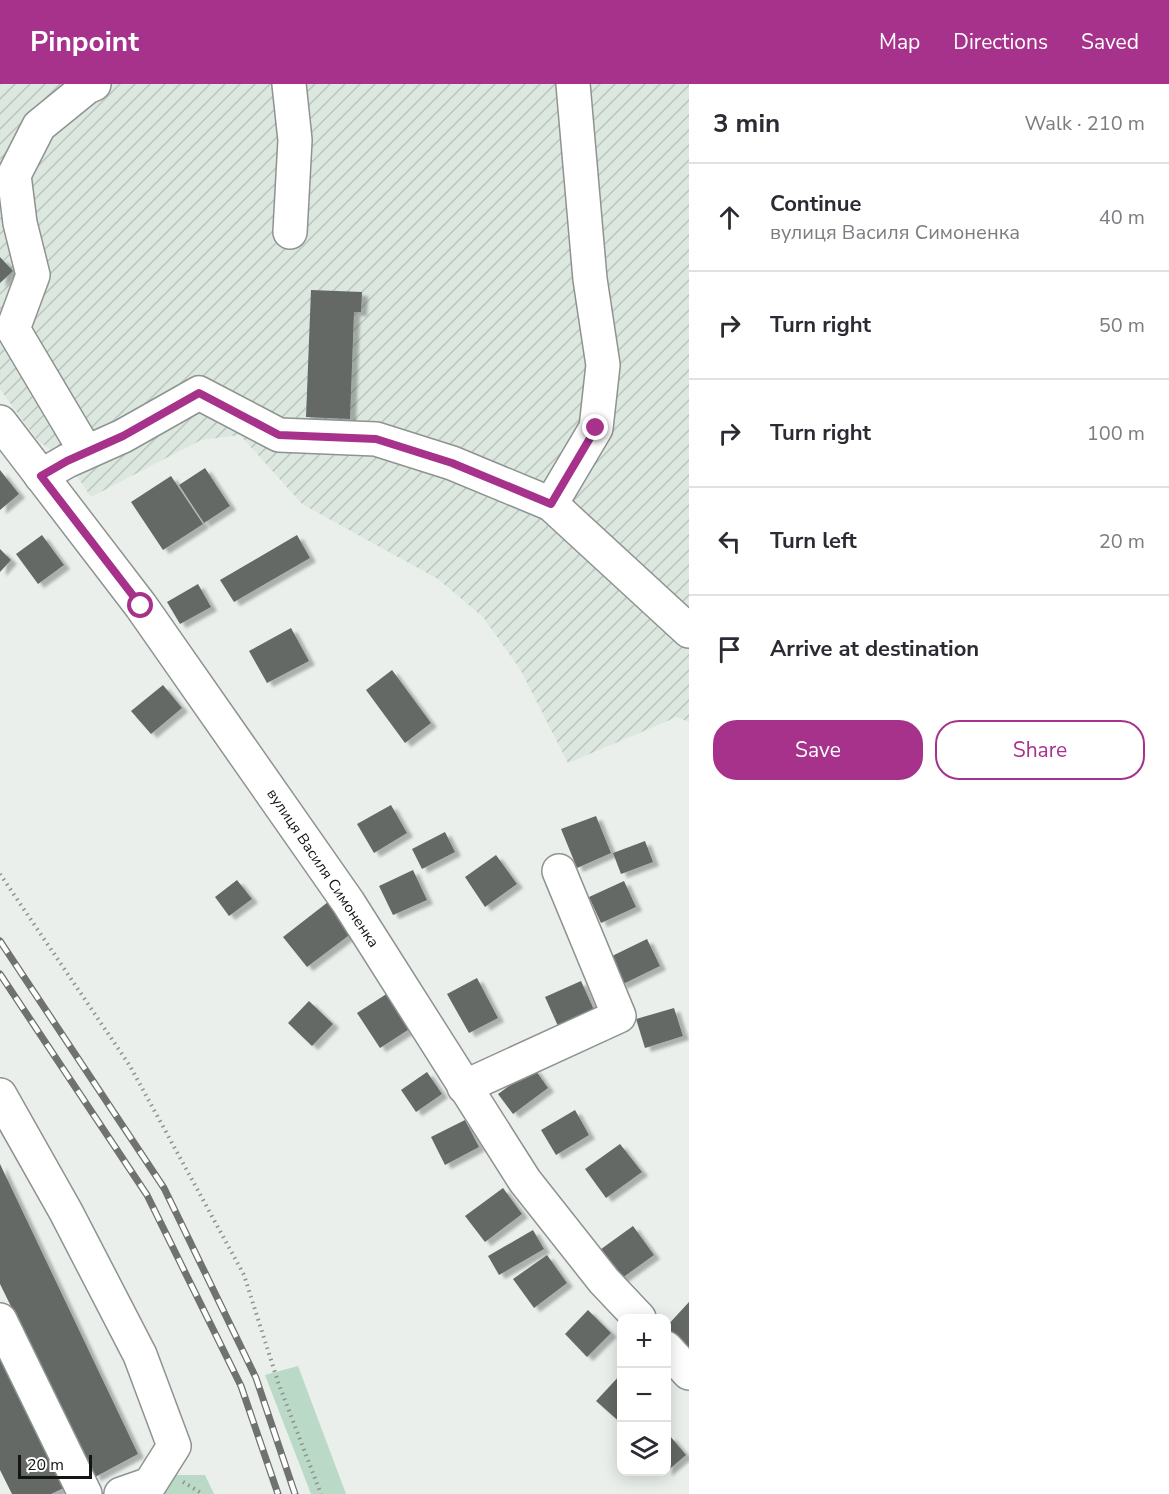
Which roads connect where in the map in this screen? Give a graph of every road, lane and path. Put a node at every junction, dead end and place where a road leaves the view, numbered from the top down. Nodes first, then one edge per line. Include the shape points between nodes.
1 (94, 84) edge
2 (290, 84) edge
3 (573, 84) edge
4 (290, 232) dead end
5 (0, 422) edge
6 (86, 452) junction
7 (41, 476) junction
8 (551, 504) junction
9 (689, 632) edge
10 (559, 871) dead end
11 (0, 874) edge
12 (464, 1087) junction
13 (0, 1095) edge
14 (635, 1314) edge
15 (0, 1320) edge
16 (671, 1353) edge
17 (689, 1373) edge
18 (86, 1494) edge
19 (121, 1494) edge
20 (321, 1494) edge

1 - 6 street via 39,126 14,176 33,275 13,329
2 - 4 street via 295,141
3 - 8 street via 590,279 603,365 596,428
5 - 7 street, вулиця Василя Симоненка
6 - 7 street
6 - 8 street via 199,393 279,435 376,439 452,463
7 - 12 street, вулиця Василя Симоненка via 141,606 342,893
8 - 9 street
10 - 12 street via 619,1016
11 - 20 path via 130,1066 244,1275 278,1382
12 - 14 street, вулиця Василя Симоненка via 525,1181
13 - 19 street via 140,1355 174,1446 150,1484
15 - 18 street
16 - 17 street

